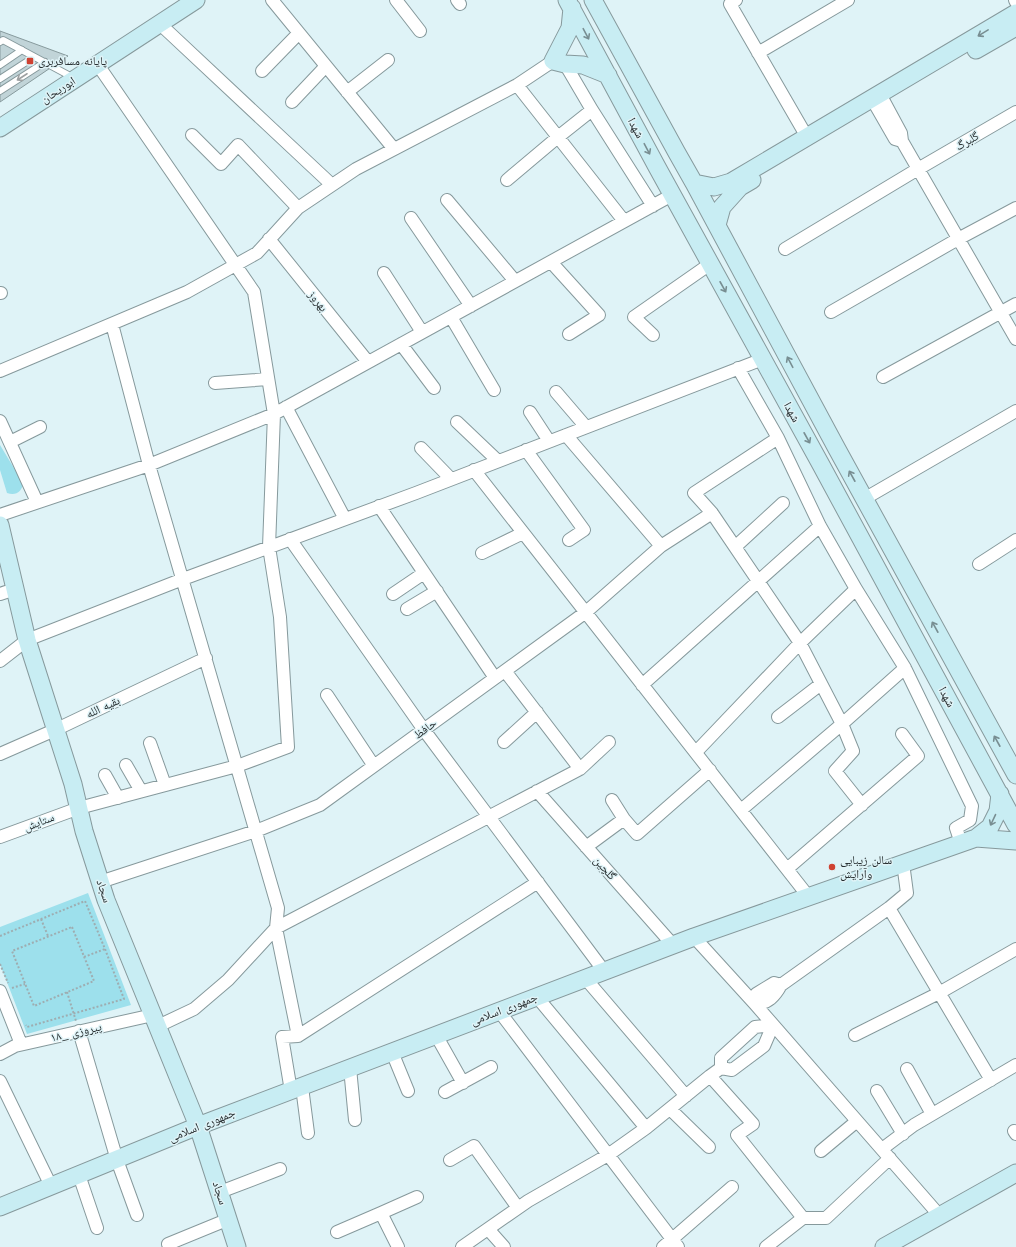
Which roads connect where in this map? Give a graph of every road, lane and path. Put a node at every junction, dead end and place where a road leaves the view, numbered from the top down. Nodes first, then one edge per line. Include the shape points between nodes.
1 (196, 0) edge
2 (272, 0) edge
3 (396, 0) edge
4 (593, 0) edge
5 (736, 0) edge
6 (848, 0) edge
7 (569, 4) edge
8 (1016, 13) edge
9 (160, 24) junction
10 (1016, 27) edge
11 (420, 31) dead end
12 (299, 33) junction
13 (0, 42) edge
14 (22, 50) junction
15 (758, 53) junction
16 (956, 56) junction
17 (34, 57) junction
18 (388, 60) dead end
19 (44, 62) junction
20 (559, 63) junction
21 (0, 65) edge
22 (98, 65) junction
23 (326, 66) junction
24 (262, 71) dead end
25 (608, 75) junction
26 (0, 79) edge
27 (76, 79) junction
28 (517, 85) junction
29 (0, 91) edge
30 (347, 92) junction
31 (879, 101) junction
32 (292, 102) dead end
33 (592, 110) junction
34 (1016, 112) edge
35 (0, 128) edge
36 (192, 135) dead end
37 (558, 137) junction
38 (802, 144) junction
39 (394, 149) junction
40 (918, 169) junction
41 (507, 180) dead end
42 (694, 182) junction
43 (332, 185) junction
44 (672, 195) junction
45 (447, 200) dead end
46 (653, 206) junction
47 (298, 208) junction
48 (1016, 208) edge
49 (411, 218) dead end
50 (624, 221) junction
51 (717, 225) junction
52 (958, 239) junction
53 (269, 240) junction
54 (785, 249) dead end
55 (551, 262) junction
56 (710, 264) junction
57 (235, 265) junction
58 (384, 273) dead end
59 (515, 281) junction
60 (1016, 304) edge
61 (471, 306) junction
62 (831, 312) dead end
63 (1000, 312) junction
64 (451, 317) junction
65 (112, 324) junction
66 (422, 332) junction
67 (569, 334) dead end
68 (654, 335) dead end
69 (1016, 339) edge
70 (401, 344) junction
71 (763, 359) junction
72 (368, 362) junction
73 (738, 368) junction
74 (0, 372) edge
75 (883, 377) dead end
76 (268, 379) junction
77 (215, 384) dead end
78 (434, 388) dead end
79 (494, 390) dead end
80 (556, 392) dead end
81 (286, 407) junction
82 (1016, 411) edge
83 (530, 412) dead end
84 (274, 414) junction
85 (0, 421) edge
86 (457, 422) dead end
87 (40, 427) dead end
88 (586, 427) junction
89 (566, 435) junction
90 (778, 438) junction
91 (549, 441) junction
92 (10, 442) junction
93 (421, 448) dead end
94 (526, 450) junction
95 (498, 461) junction
96 (150, 465) junction
97 (474, 470) junction
98 (451, 479) junction
99 (864, 499) junction
100 (38, 502) junction
101 (783, 503) dead end
102 (380, 506) junction
103 (712, 513) junction
104 (0, 515) edge
105 (346, 519) junction
106 (0, 525) edge
107 (820, 526) junction
108 (523, 533) junction
109 (290, 539) junction
110 (569, 540) dead end
111 (1016, 540) edge
112 (661, 546) junction
113 (269, 547) junction
114 (735, 547) junction
115 (482, 553) dead end
116 (899, 561) junction
117 (979, 564) dead end
118 (880, 572) junction
119 (424, 573) junction
120 (183, 579) junction
121 (758, 581) junction
122 (856, 589) junction
123 (7, 591) edge
124 (437, 591) junction
125 (393, 594) dead end
126 (407, 609) dead end
127 (586, 612) junction
128 (27, 640) junction
129 (800, 643) junction
130 (206, 658) junction
131 (0, 661) edge
132 (905, 668) junction
133 (500, 674) junction
134 (821, 684) junction
135 (642, 685) junction
136 (327, 694) dead end
137 (537, 712) junction
138 (778, 717) dead end
139 (842, 724) junction
140 (57, 729) junction
141 (424, 730) junction
142 (902, 734) dead end
143 (504, 742) dead end
144 (608, 742) dead end
145 (150, 743) dead end
146 (696, 752) junction
147 (0, 754) edge
148 (126, 765) dead end
149 (237, 766) junction
150 (374, 766) junction
151 (580, 769) junction
152 (710, 770) junction
153 (105, 775) dead end
154 (1016, 775) edge
155 (165, 785) junction
156 (141, 791) junction
157 (537, 792) junction
158 (1000, 794) junction
159 (118, 798) junction
160 (612, 800) dead end
161 (862, 805) junction
162 (79, 808) junction
163 (741, 810) junction
164 (489, 816) junction
165 (624, 819) junction
166 (1016, 825) edge
167 (256, 831) junction
168 (0, 837) edge
169 (968, 841) junction
170 (1016, 841) edge
171 (586, 847) junction
172 (902, 864) junction
173 (787, 869) junction
174 (100, 882) junction
175 (538, 882) junction
176 (808, 896) junction
177 (889, 908) junction
178 (40, 919) junction
179 (276, 928) junction
180 (0, 936) edge
181 (48, 936) junction
182 (694, 937) junction
183 (673, 945) junction
184 (105, 949) junction
185 (1016, 950) edge
186 (84, 957) junction
187 (0, 964) edge
188 (604, 971) junction
189 (585, 978) junction
190 (25, 984) junction
191 (5, 990) edge
192 (66, 992) junction
193 (939, 993) junction
194 (13, 995) dead end
195 (537, 997) junction
196 (755, 1004) junction
197 (499, 1011) junction
198 (74, 1014) junction
199 (24, 1020) dead end
200 (155, 1021) junction
201 (773, 1025) junction
202 (79, 1031) junction
203 (436, 1035) junction
204 (855, 1035) dead end
205 (298, 1036) junction
206 (21, 1044) junction
207 (392, 1052) junction
208 (0, 1054) edge
209 (1016, 1065) edge
210 (491, 1067) dead end
211 (350, 1068) junction
212 (722, 1068) junction
213 (907, 1069) dead end
214 (710, 1076) junction
215 (990, 1080) junction
216 (0, 1081) edge
217 (463, 1083) junction
218 (296, 1089) junction
219 (408, 1091) dead end
220 (877, 1091) dead end
221 (445, 1092) dead end
222 (686, 1096) junction
223 (670, 1109) junction
224 (932, 1114) junction
225 (355, 1120) dead end
226 (857, 1121) junction
227 (198, 1126) junction
228 (646, 1128) junction
229 (308, 1133) dead end
230 (902, 1134) junction
231 (709, 1147) dead end
232 (821, 1152) dead end
233 (886, 1154) junction
234 (608, 1155) junction
235 (117, 1160) junction
236 (450, 1160) dead end
237 (280, 1170) dead end
238 (1016, 1173) edge
239 (79, 1175) junction
240 (51, 1186) junction
241 (732, 1187) dead end
242 (220, 1192) junction
243 (417, 1197) dead end
244 (0, 1207) edge
245 (518, 1208) junction
246 (381, 1213) junction
247 (137, 1215) dead end
248 (940, 1216) junction
249 (803, 1218) junction
250 (229, 1219) junction
251 (97, 1228) dead end
252 (488, 1229) junction
253 (337, 1232) dead end
254 (675, 1243) edge
255 (168, 1244) dead end
256 (237, 1247) edge
257 (398, 1247) edge
258 (462, 1247) edge
259 (504, 1247) edge
260 (663, 1247) edge
261 (766, 1247) edge
262 (884, 1247) edge

1 - 9 street, ابوریحان
2 - 12 street
3 - 11 street
4 - 42 street, شهدا
5 - 15 street via 730,4
6 - 15 street
7 - 20 street via 570,28
7 -> 25 street, شهدا
8 -> 16 street
9 - 22 street, ابوریحان
9 - 43 street
10 - 16 street
12 - 23 street
12 - 24 street
13 - 14 lane via 3,40
14 - 17 lane
14 - 21 lane
15 - 38 street
16 - 31 street
17 - 19 lane
17 - 26 lane
18 - 30 street
19 - 27 lane
19 -> 29 lane
20 - 25 street via 583,65
20 - 28 street
20 - 33 street
22 - 27 street, ابوریحان
22 - 57 street
23 - 30 street
23 - 32 street
25 -> 44 street, شهدا
27 - 35 street, ابوریحان
28 - 37 street
28 - 39 street
30 - 39 street
31 - 38 street
31 - 40 street via 895,139 902,141
33 - 37 street
33 - 46 street
34 - 40 street, گلبرگ
36 - 47 street via 221,164 238,145
37 - 41 street
37 - 50 street
38 - 42 street via 731,182 714,187
38 - 51 street via 740,187 722,207
39 - 43 street
40 - 52 street
40 - 54 street, گلبرگ
42 - 51 street, شهدا
43 - 47 street
44 - 46 street
44 - 56 street, شهدا
45 - 59 street
46 - 50 street
47 - 53 street
48 - 52 street
49 - 61 street
50 - 55 street
99 -> 51 street, شهدا
52 - 62 street
52 - 63 street
53 - 57 street via 257,253
53 - 72 street, بهروز
55 - 59 street
55 - 67 street via 599,315
56 - 68 street via 634,317
56 -> 71 street, شهدا
57 - 65 street via 187,292
57 - 76 street via 254,292
58 - 66 street
59 - 61 street
60 - 63 street
61 - 64 street
63 - 69 street
63 - 75 street
64 - 66 street
64 - 79 street
65 - 74 street
65 - 96 street
66 - 70 street
70 - 72 street
70 - 78 street
71 - 73 street
71 -> 118 street, شهدا
72 - 81 street
73 - 88 street
73 - 90 street
76 - 77 street
76 - 84 street
80 - 88 street
81 - 84 street
81 - 105 street
82 - 99 street
83 - 91 street
84 - 96 street
84 - 113 street
85 - 92 street
86 - 95 street
87 - 92 street
88 - 89 street
89 - 91 street
89 - 112 street
90 - 103 street via 694,493
90 - 107 street
91 - 94 street
92 - 100 street
93 - 98 street
94 - 95 street
94 - 110 street via 584,530
95 - 97 street
96 - 100 street
96 - 120 street
97 - 98 street
97 - 108 street
98 - 102 street
99 - 116 street, شهدا
100 - 104 street
101 - 114 street
102 - 105 street
102 - 119 street
103 - 112 street, حافظ
103 - 114 street
105 - 109 street
106 - 123 street, سجاد
107 - 121 street
107 - 122 street
108 - 115 street
108 - 127 street
109 - 113 street
109 - 141 street
111 - 117 street
112 - 127 street, حافظ
113 - 120 street
113 - 149 street, ستایش via 280,617 288,747
114 - 121 street
116 - 118 street
154 -> 116 street, شهدا
118 - 158 street, شهدا
119 - 124 street
119 - 125 street
120 - 128 street
120 - 130 street
121 - 129 street
121 - 135 street
122 - 129 street
122 - 132 street
123 - 128 street, سجاد
124 - 126 street
124 - 133 street
127 - 133 street, حافظ
127 - 135 street
128 - 131 street
128 - 140 street, سجاد
129 - 134 street
129 - 146 street
130 - 140 street, بقیه الله
130 - 149 street
132 - 139 street
132 - 169 street via 972,806 970,820 956,828
133 - 137 street
133 - 141 street, حافظ
134 - 138 street
134 - 139 street
135 - 146 street
136 - 150 street
137 - 143 street
137 - 151 street
139 - 161 street via 853,751 835,771
139 - 163 street
140 - 147 street, بقیه الله
140 - 162 street, سجاد
141 - 150 street, حافظ
141 - 164 street
142 - 161 street via 918,756
144 - 151 street, پیروزی _۱۸
145 - 155 street
146 - 152 street
148 - 156 street
149 - 155 street, ستایش
149 - 167 street
150 - 167 street, حافظ via 320,805
151 - 157 street, پیروزی _۱۸
152 - 163 street
152 - 165 street via 637,834
153 - 159 street
155 - 156 street, ستایش
156 - 159 street, ستایش
157 - 164 street, پیروزی _۱۸
157 - 171 street, گلچین
158 - 166 street, شهدا
158 -> 169 street via 998,810 990,828
159 - 162 street, ستایش
160 - 165 street
161 - 173 street
162 - 168 street, ستایش
162 - 174 street, سجاد
163 - 173 street
164 - 175 street
164 - 179 street, پیروزی _۱۸
165 - 171 street
167 - 174 street, حافظ
167 - 179 street via 278,908
169 - 170 street, جمهوری اسلامی
169 - 172 street, جمهوری اسلامی
171 - 183 street, گلچین
172 - 176 street, جمهوری اسلامی
172 - 177 street via 907,893
173 - 176 street
174 - 200 street, سجاد
175 - 188 street
175 - 205 street
176 - 182 street, جمهوری اسلامی
177 - 193 street
177 - 196 street via 781,985 776,994 763,1004
178 - 180 path
178 - 181 path
178 - 184 path via 85,901
179 - 200 street, پیروزی _۱۸ via 228,980 194,1009
179 - 205 street
181 - 186 path via 72,927
181 - 190 path via 12,951
182 - 183 street, جمهوری اسلامی
182 - 196 street
183 - 188 street, جمهوری اسلامی
184 - 186 path
184 - 198 path via 124,999
185 - 193 street
186 - 192 path via 94,981
187 - 191 path
188 - 189 street, جمهوری اسلامی
189 - 195 street, جمهوری اسلامی
189 - 222 street
190 - 191 path
190 - 192 path via 34,1006
191 - 194 path
191 - 206 street
192 - 198 path
193 - 204 street
193 - 215 street
195 - 197 street, جمهوری اسلامی
195 - 228 street
196 - 201 street
197 - 203 street, جمهوری اسلامی
197 - 234 street
198 - 199 path via 27,1027
198 - 202 path
200 - 202 street, پیروزی _۱۸
200 - 227 street, سجاد
201 - 212 street via 764,1046 732,1070
201 - 212 street via 755,1028 721,1058
201 - 226 street
202 - 206 street, پیروزی _۱۸
202 - 235 street
203 - 207 street, جمهوری اسلامی
203 - 217 street
205 - 218 street via 282,1037
206 - 208 street, پیروزی _۱۸
207 - 211 street, جمهوری اسلامی
207 - 219 street
209 - 215 street
210 - 217 street
211 - 218 street, جمهوری اسلامی
211 - 225 street
212 - 214 street
213 - 224 street
214 - 222 street
214 - 249 street via 753,1124 737,1135
215 - 224 street
216 - 240 street
217 - 221 street
218 - 227 street, جمهوری اسلامی
218 - 229 street
220 - 230 street
222 - 223 street
223 - 228 street
223 - 231 street
224 - 230 street
226 - 232 street
226 - 233 street
227 - 235 street, جمهوری اسلامی
227 - 242 street, سجاد
228 - 234 street
230 - 233 street
233 - 248 street
233 - 249 street via 826,1218
234 - 245 street
234 - 254 street
235 - 239 street, جمهوری اسلامی
235 - 247 street
236 - 245 street via 474,1146
237 - 242 street
238 - 248 street
239 - 240 street, جمهوری اسلامی
239 - 251 street
240 - 244 street, جمهوری اسلامی
241 - 254 street
242 - 250 street, سجاد
243 - 246 street
245 - 252 street
246 - 253 street
246 - 257 street
248 - 262 street
249 - 261 street
250 - 255 street
250 - 256 street, سجاد
252 - 258 street
252 - 259 street
254 - 260 street

